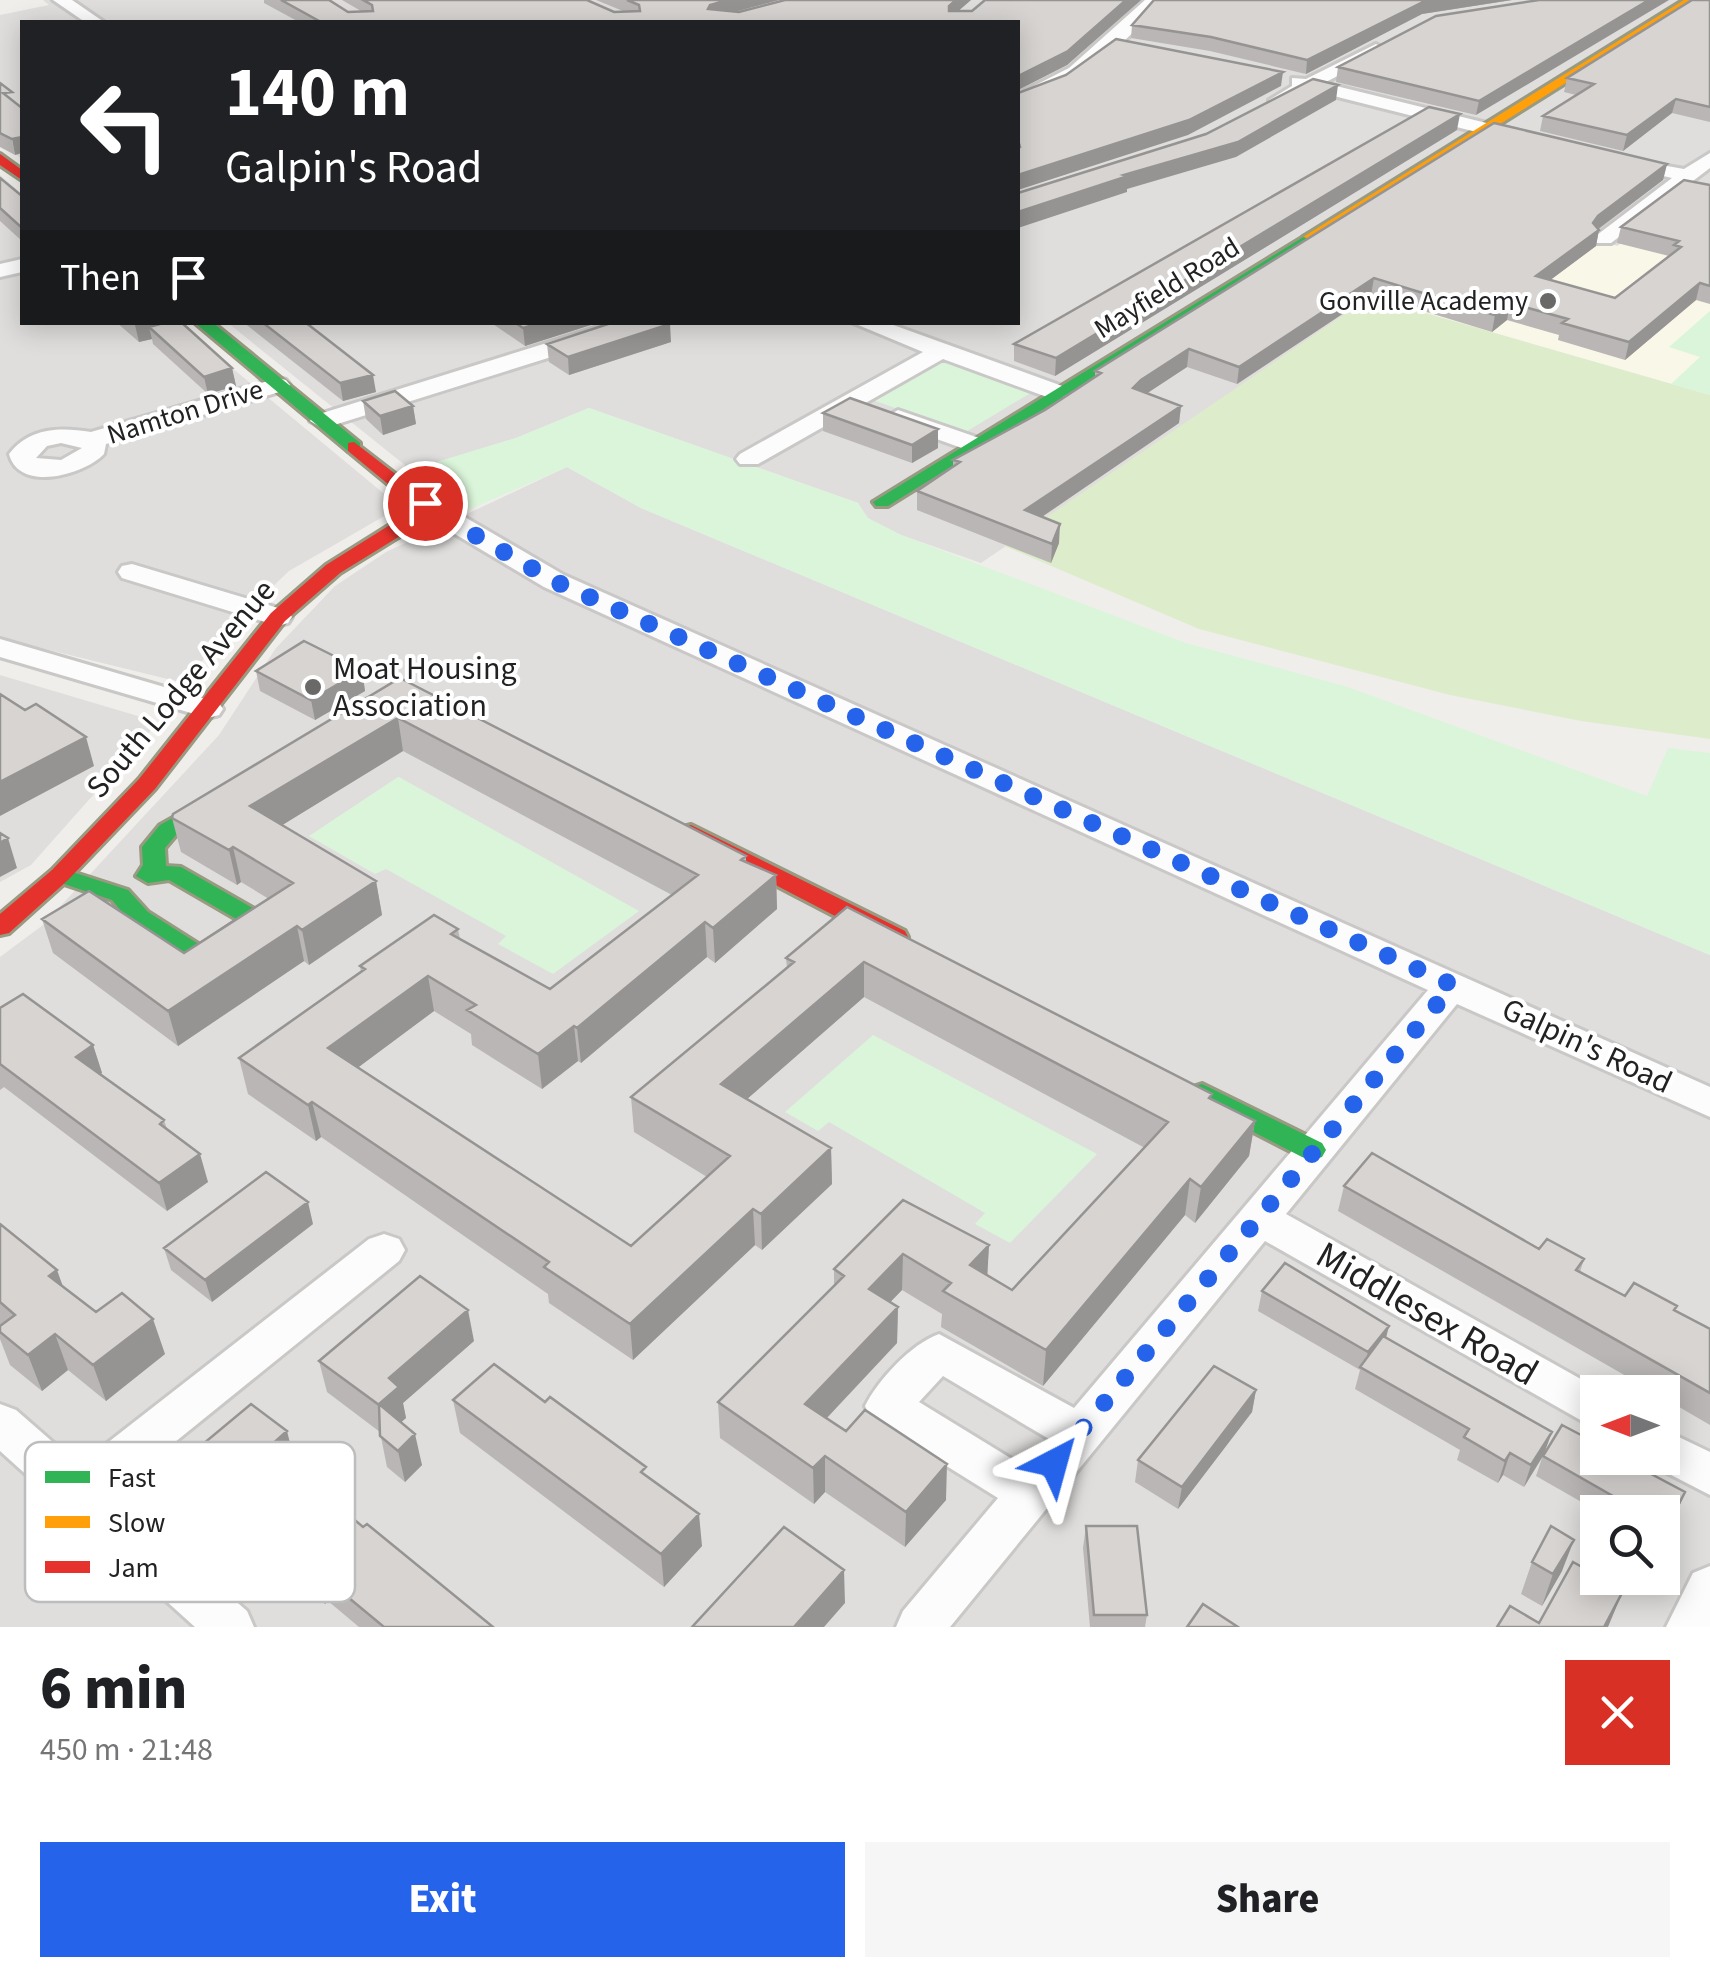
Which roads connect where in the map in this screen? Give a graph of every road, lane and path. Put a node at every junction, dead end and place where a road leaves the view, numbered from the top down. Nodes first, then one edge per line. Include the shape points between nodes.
1 (61, 0) edge
2 (1154, 0) edge
3 (1692, 0) edge
4 (93, 20) edge
5 (1388, 42) edge
6 (1112, 44) junction
7 (1137, 48) edge
8 (1282, 78) edge
9 (1307, 85) junction
10 (1020, 99) edge
11 (1257, 111) edge
12 (1484, 128) junction
13 (1531, 139) edge
14 (1604, 156) edge
15 (0, 158) edge
16 (1710, 159) edge
17 (20, 174) edge
18 (1687, 184) junction
19 (1604, 239) dead end
20 (206, 325) edge
21 (572, 325) edge
22 (630, 325) edge
23 (870, 325) edge
24 (591, 338) junction
25 (941, 350) junction
26 (278, 385) junction
27 (1056, 392) junction
28 (852, 400) junction
29 (322, 422) junction
30 (973, 444) junction
31 (11, 452) edge
32 (749, 458) dead end
33 (882, 502) dead end
34 (426, 512) junction
35 (132, 572) dead end
36 (278, 617) junction
37 (0, 648) edge
38 (208, 709) junction
39 (253, 779) edge
40 (677, 825) edge
41 (60, 874) junction
42 (134, 886) junction
43 (0, 927) edge
44 (915, 947) edge
45 (1453, 985) junction
46 (1174, 1080) edge
47 (1710, 1103) edge
48 (1312, 1150) junction
49 (1257, 1217) junction
50 (384, 1250) dead end
51 (1580, 1401) edge
52 (0, 1423) edge
53 (1078, 1433) junction
54 (142, 1442) edge
55 (25, 1445) edge
56 (1680, 1458) edge
57 (1710, 1475) edge
58 (1029, 1493) junction
59 (1710, 1588) edge
60 (193, 1602) edge
61 (214, 1622) edge
62 (931, 1624) edge
63 (1690, 1627) edge

1 - 4 street
2 - 6 street
3 - 12 street, Mayfield Road
5 - 9 street
6 - 7 street
6 - 10 street via 1066,80
8 - 9 street
9 - 11 street
9 - 12 street
12 - 13 street
12 - 27 street, Mayfield Road
14 - 18 street
15 - 17 street
16 - 18 street
18 - 19 street
20 - 26 street, Galpin's Road
21 - 24 street
22 - 24 street
23 - 25 street
24 - 29 street
25 - 27 street
25 - 28 street
26 - 29 street, Galpin's Road
26 - 31 street, Namton Drive via 92,440 49,438
27 - 30 street, Mayfield Road
28 - 30 street
28 - 32 street
29 - 34 street, Galpin's Road via 425,503
30 - 33 street, Mayfield Road
34 - 36 street, South Lodge Avenue via 333,569
34 - 45 street, Galpin's Road via 571,589
35 - 36 street
36 - 38 street, South Lodge Avenue
37 - 38 street
38 - 41 street, South Lodge Avenue
39 - 42 street via 160,836 153,847 155,865
40 - 44 street
41 - 42 street
41 - 43 street, South Lodge Avenue
42 - 42 street via 173,872 256,920 200,956 140,918
45 - 47 street, Galpin's Road
45 - 48 street
46 - 48 street
48 - 49 street
49 - 51 street, Middlesex Road
49 - 53 street
50 - 54 street
52 - 55 street
53 - 58 street
53 - 58 street via 939,1352 888,1406
56 - 57 street
58 - 62 street
59 - 63 street
60 - 61 street

